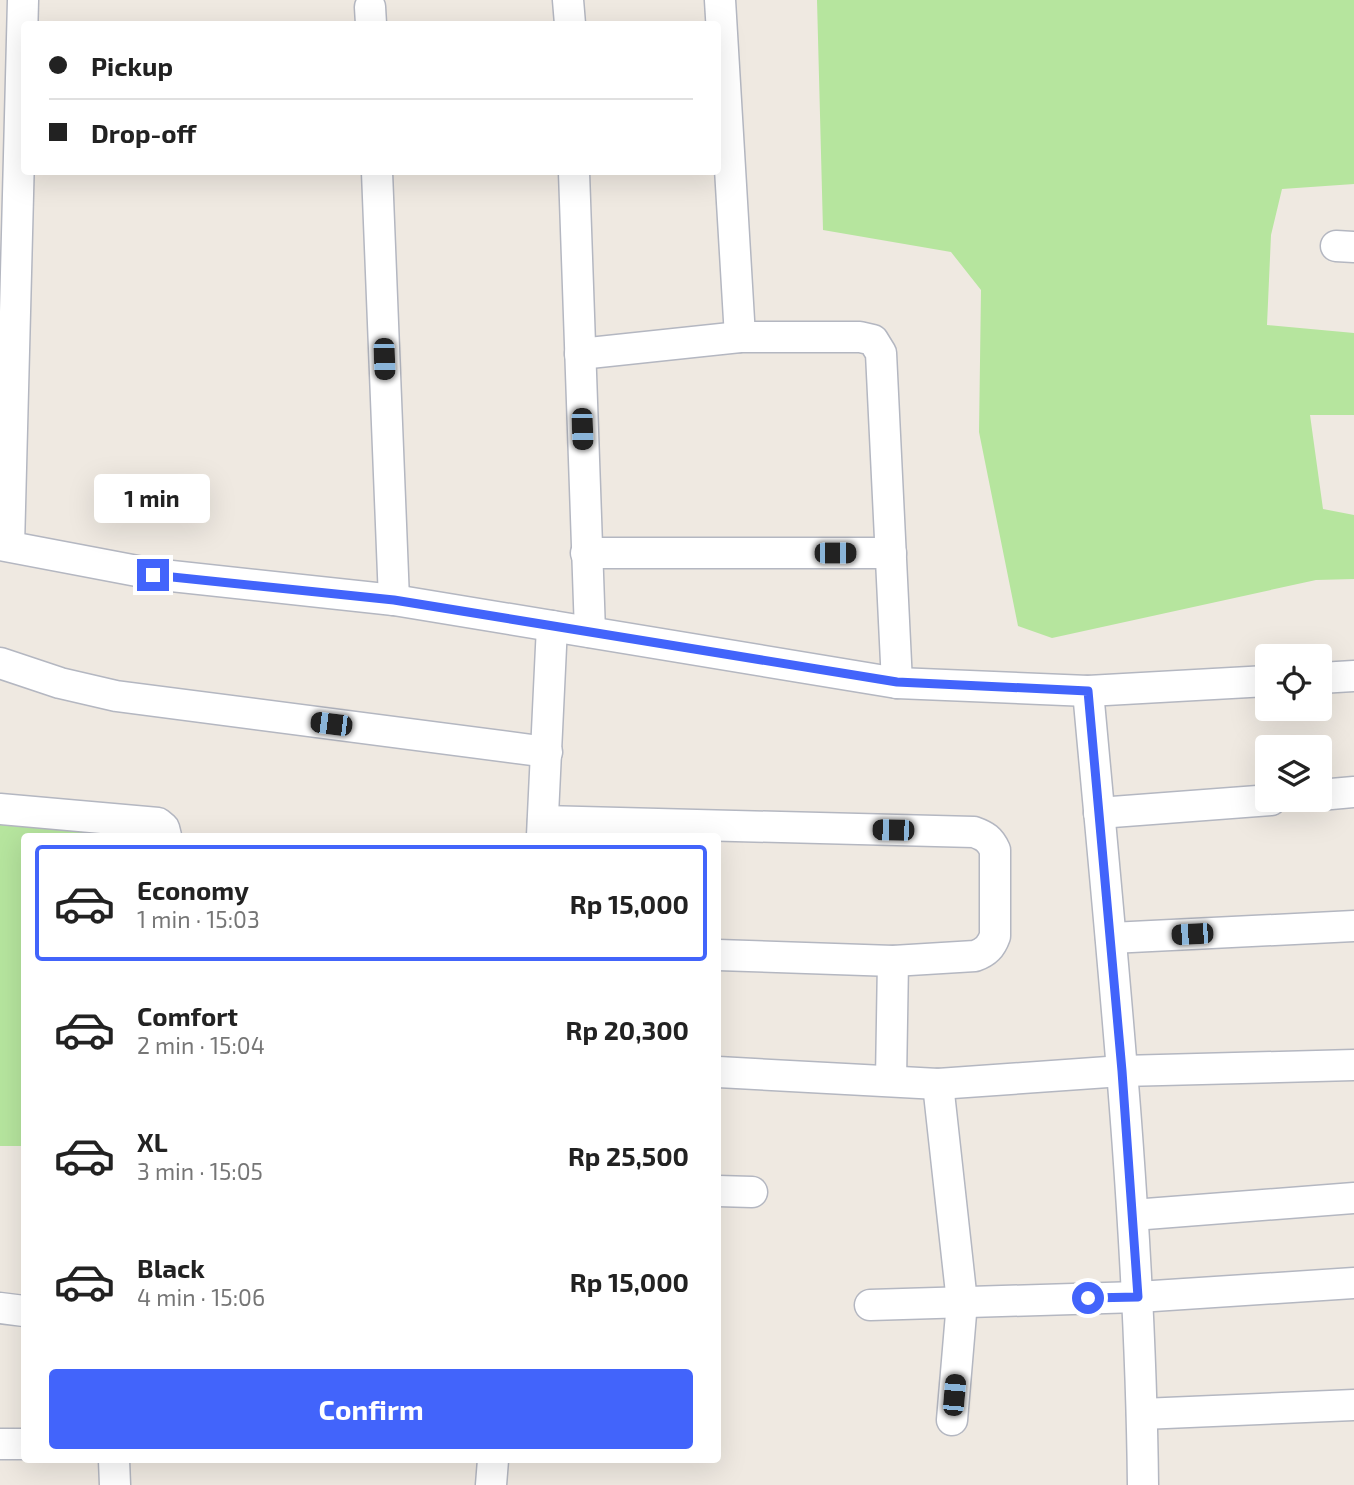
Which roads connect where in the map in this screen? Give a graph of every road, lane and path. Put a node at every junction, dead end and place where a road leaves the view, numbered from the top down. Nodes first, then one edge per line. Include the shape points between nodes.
1 (23, 0) edge
2 (569, 0) edge
3 (720, 0) edge
4 (22, 21) edge
5 (570, 21) edge
6 (21, 57) edge
7 (377, 175) edge
8 (575, 175) edge
9 (740, 337) junction
10 (580, 354) junction
11 (4, 546) edge
12 (586, 553) junction
13 (891, 553) junction
14 (394, 600) junction
15 (552, 626) junction
16 (590, 632) junction
17 (0, 663) edge
18 (1354, 676) edge
19 (1332, 677) edge
20 (897, 682) junction
21 (1255, 682) edge
22 (1088, 691) junction
23 (547, 752) junction
24 (1354, 792) edge
25 (1332, 794) edge
26 (1255, 801) edge
27 (0, 808) edge
28 (1099, 813) junction
29 (543, 829) edge
30 (165, 833) edge
31 (1354, 926) edge
32 (1111, 937) junction
33 (721, 955) edge
34 (893, 961) junction
35 (1354, 1065) edge
36 (1122, 1071) junction
37 (721, 1072) edge
38 (891, 1080) junction
39 (938, 1084) junction
40 (721, 1191) edge
41 (752, 1192) dead end
42 (1354, 1198) edge
43 (1133, 1215) junction
44 (1354, 1283) edge
45 (1138, 1297) junction
46 (962, 1302) junction
47 (870, 1305) dead end
48 (0, 1308) edge
49 (21, 1311) edge
50 (1354, 1405) edge
51 (1142, 1414) junction
52 (952, 1420) dead end
53 (0, 1444) edge
54 (21, 1444) edge
55 (114, 1463) edge
56 (493, 1463) edge
57 (115, 1485) edge
58 (491, 1485) edge
59 (1143, 1485) edge

1 - 4 street
2 - 5 street
3 - 9 street
6 - 11 street
7 - 14 street
8 - 10 street
9 - 10 street
9 - 13 street via 860,337 879,345
10 - 12 street
11 - 14 street via 153,575
12 - 13 street
12 - 16 street
13 - 20 street
14 - 15 street
15 - 16 street
15 - 23 street
16 - 20 street
17 - 23 street via 116,696
18 - 19 street
20 - 22 street
21 - 22 street
22 - 28 street
23 - 29 street
24 - 25 street
26 - 28 street
27 - 30 street via 159,823
28 - 32 street
29 - 34 street via 974,832 985,836 995,850 992,944 975,956
31 - 32 street
32 - 36 street
33 - 34 street
34 - 38 street
35 - 36 street
36 - 39 street
36 - 43 street
37 - 38 street
38 - 39 street
39 - 46 street
40 - 41 street
42 - 43 street
43 - 45 street
44 - 45 street
45 - 46 street
45 - 51 street
46 - 47 street
46 - 52 street
48 - 49 street
50 - 51 street
51 - 59 street
53 - 54 street
55 - 57 street
56 - 58 street

